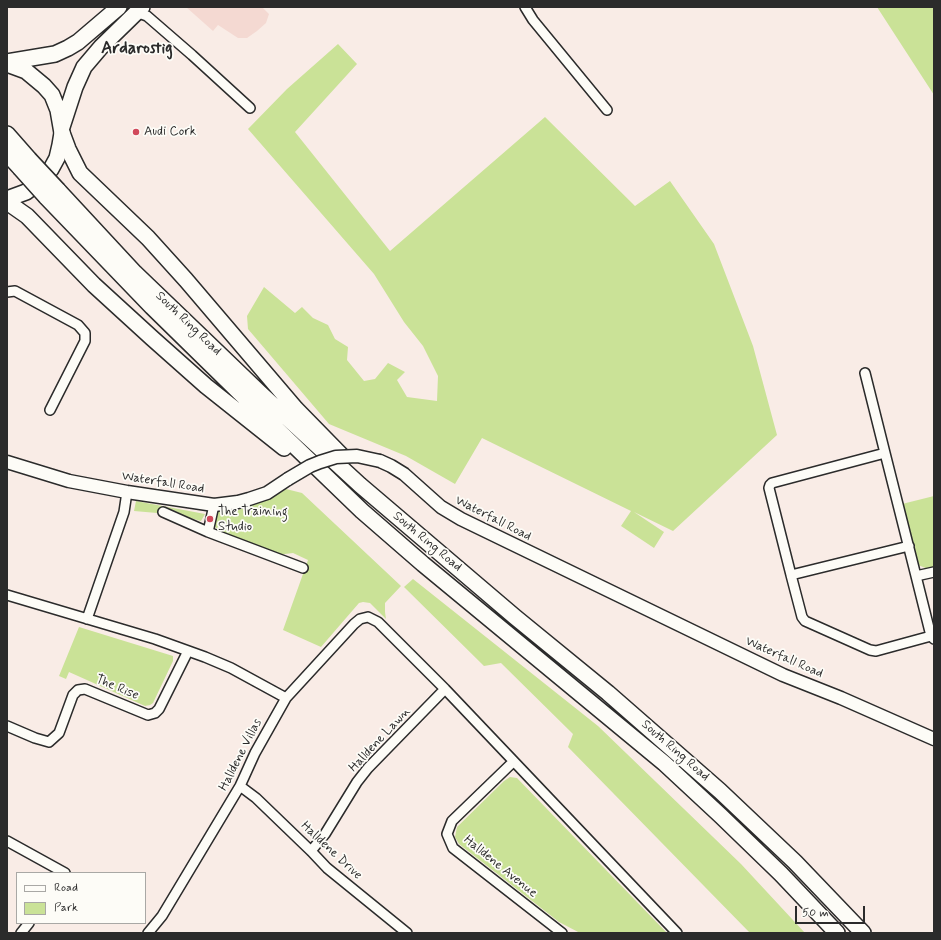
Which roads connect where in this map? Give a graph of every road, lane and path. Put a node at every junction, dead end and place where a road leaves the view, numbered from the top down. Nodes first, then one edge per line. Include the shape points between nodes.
1 (119, 7) edge
2 (525, 7) edge
3 (142, 11) edge
4 (7, 63) edge
5 (250, 108) dead end
6 (607, 110) dead end
7 (62, 130) junction
8 (7, 134) edge
9 (7, 154) edge
10 (25, 164) junction
11 (52, 193) junction
12 (7, 199) edge
13 (7, 202) edge
14 (7, 292) edge
15 (865, 373) dead end
16 (50, 410) dead end
17 (885, 452) junction
18 (7, 462) edge
19 (128, 492) junction
20 (214, 505) junction
21 (362, 511) junction
22 (163, 512) dead end
23 (208, 532) junction
24 (909, 546) junction
25 (444, 556) junction
26 (303, 568) dead end
27 (934, 572) edge
28 (791, 575) junction
29 (916, 576) junction
30 (7, 595) edge
31 (87, 618) junction
32 (933, 638) edge
33 (188, 651) junction
34 (445, 689) junction
35 (286, 698) junction
36 (7, 726) edge
37 (934, 739) edge
38 (513, 762) junction
39 (240, 786) junction
40 (7, 841) edge
41 (311, 851) junction
42 (63, 872) edge
43 (28, 924) edge
44 (151, 932) edge
45 (20, 933) edge
46 (407, 933) edge
47 (562, 933) edge
48 (677, 933) edge
49 (837, 933) edge
50 (863, 933) edge

1 - 4 main road via 68,48 55,54
2 - 6 street via 532,20
3 - 5 street
3 - 7 main road via 101,47 84,67
4 - 7 main road via 26,71 52,95
7 - 12 main road via 60,145 51,169 26,192
7 - 25 main road via 80,173 154,244 296,409
8 - 10 main road, South Ring Road
9 - 10 main road, South Ring Road
10 - 11 main road, South Ring Road, bridge
11 - 21 main road, South Ring Road via 152,307
11 - 25 main road, South Ring Road via 360,486
13 - 21 main road via 27,216 94,285 206,386
14 - 16 street via 15,291 78,325 85,332 85,341
15 - 17 street
17 - 24 street
17 - 28 street via 770,485
18 - 19 street, Waterfall Road via 69,481
19 - 20 street, Waterfall Road
19 - 31 street via 124,512
20 - 23 street
20 - 37 street, Waterfall Road, bridge via 255,498 310,466 336,457 357,456 380,461 404,474 441,507 461,519 783,675
21 - 49 main road, South Ring Road via 664,763 770,864
22 - 23 street
23 - 26 street
24 - 28 street
24 - 29 street
25 - 50 main road, South Ring Road via 614,698 720,791 795,862
27 - 29 street
28 - 32 street via 805,621 870,650 876,651
29 - 32 street
30 - 31 street
31 - 33 street
33 - 35 street via 231,668
33 - 36 street, The Rise via 155,714 148,715 85,689 78,690 73,696 59,732 49,742
34 - 35 street, Halldene Villas via 378,622 368,617 360,619
34 - 38 street
34 - 41 street, Halldene Lawn via 368,768
35 - 39 street, Halldene Villas
38 - 47 street, Halldene Avenue via 452,821 447,834 453,848
38 - 48 street
39 - 41 street, Halldene Drive
39 - 44 street, Halldene Villas
40 - 42 street
41 - 46 street, Halldene Drive via 327,868
43 - 45 street

